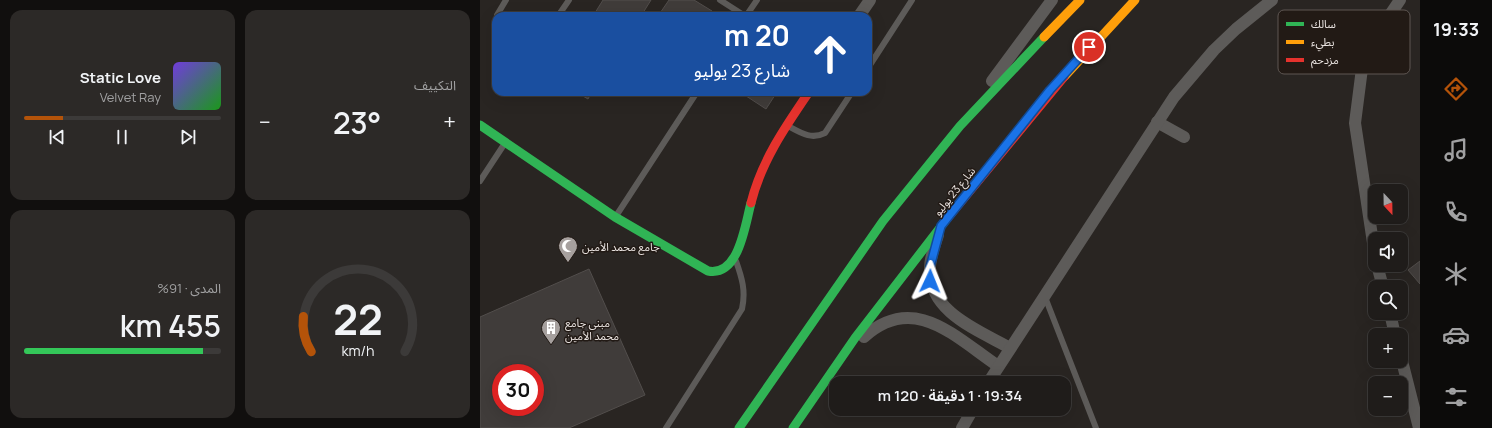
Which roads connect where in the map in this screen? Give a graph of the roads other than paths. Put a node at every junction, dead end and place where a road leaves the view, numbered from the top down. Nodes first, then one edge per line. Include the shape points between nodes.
1 (506, 0) edge
2 (569, 0) edge
3 (720, 0) edge
4 (757, 0) edge
5 (870, 0) edge
6 (912, 0) edge
7 (1052, 0) edge
8 (1080, 0) edge
9 (1135, 0) edge
10 (1272, 0) edge
11 (1400, 0) edge
12 (1393, 10) edge
13 (499, 12) edge
14 (561, 12) edge
15 (740, 12) edge
16 (749, 12) edge
17 (862, 12) edge
18 (872, 62) edge
19 (1361, 74) edge
20 (694, 96) edge
21 (806, 96) edge
22 (849, 96) edge
23 (1156, 122) junction
24 (480, 125) edge
25 (787, 125) junction
26 (960, 126) junction
27 (1184, 137) dead end
28 (506, 142) junction
29 (480, 181) edge
30 (615, 217) junction
31 (941, 226) junction
32 (1371, 232) edge
33 (734, 258) junction
34 (1044, 296) junction
35 (1010, 348) junction
36 (838, 360) junction
37 (998, 366) junction
38 (1404, 368) edge
39 (992, 376) edge
40 (969, 416) edge
41 (666, 428) edge
42 (739, 428) edge
43 (792, 428) edge
44 (962, 428) edge
45 (1096, 428) edge
46 (1420, 428) edge

1 - 13 lane
2 - 14 lane
3 - 15 lane
4 - 16 lane
5 - 17 street
6 - 18 lane
7 - 26 street
8 - 26 main road
9 - 31 main road, شارع 23 يوليو via 1050,90
10 - 23 street via 1214,50
11 - 12 street
19 - 32 street via 1355,123
20 - 30 lane
21 - 25 main road
22 - 25 lane via 829,128 818,137 803,134
23 - 27 street
23 - 34 street
24 - 28 main road
25 - 33 main road via 761,172
26 - 42 main road via 883,221
28 - 29 lane
28 - 30 main road
30 - 33 main road via 706,272 723,270
31 - 35 street via 930,267 930,281 935,295 954,316
31 - 36 main road, شارع 23 يوليو
33 - 41 lane via 744,285 742,309
34 - 35 street
34 - 45 lane
35 - 37 street
36 - 37 street via 874,328 887,320 917,317 938,326
36 - 43 main road, شارع 23 يوليو
37 - 39 street
38 - 46 street
40 - 44 street

